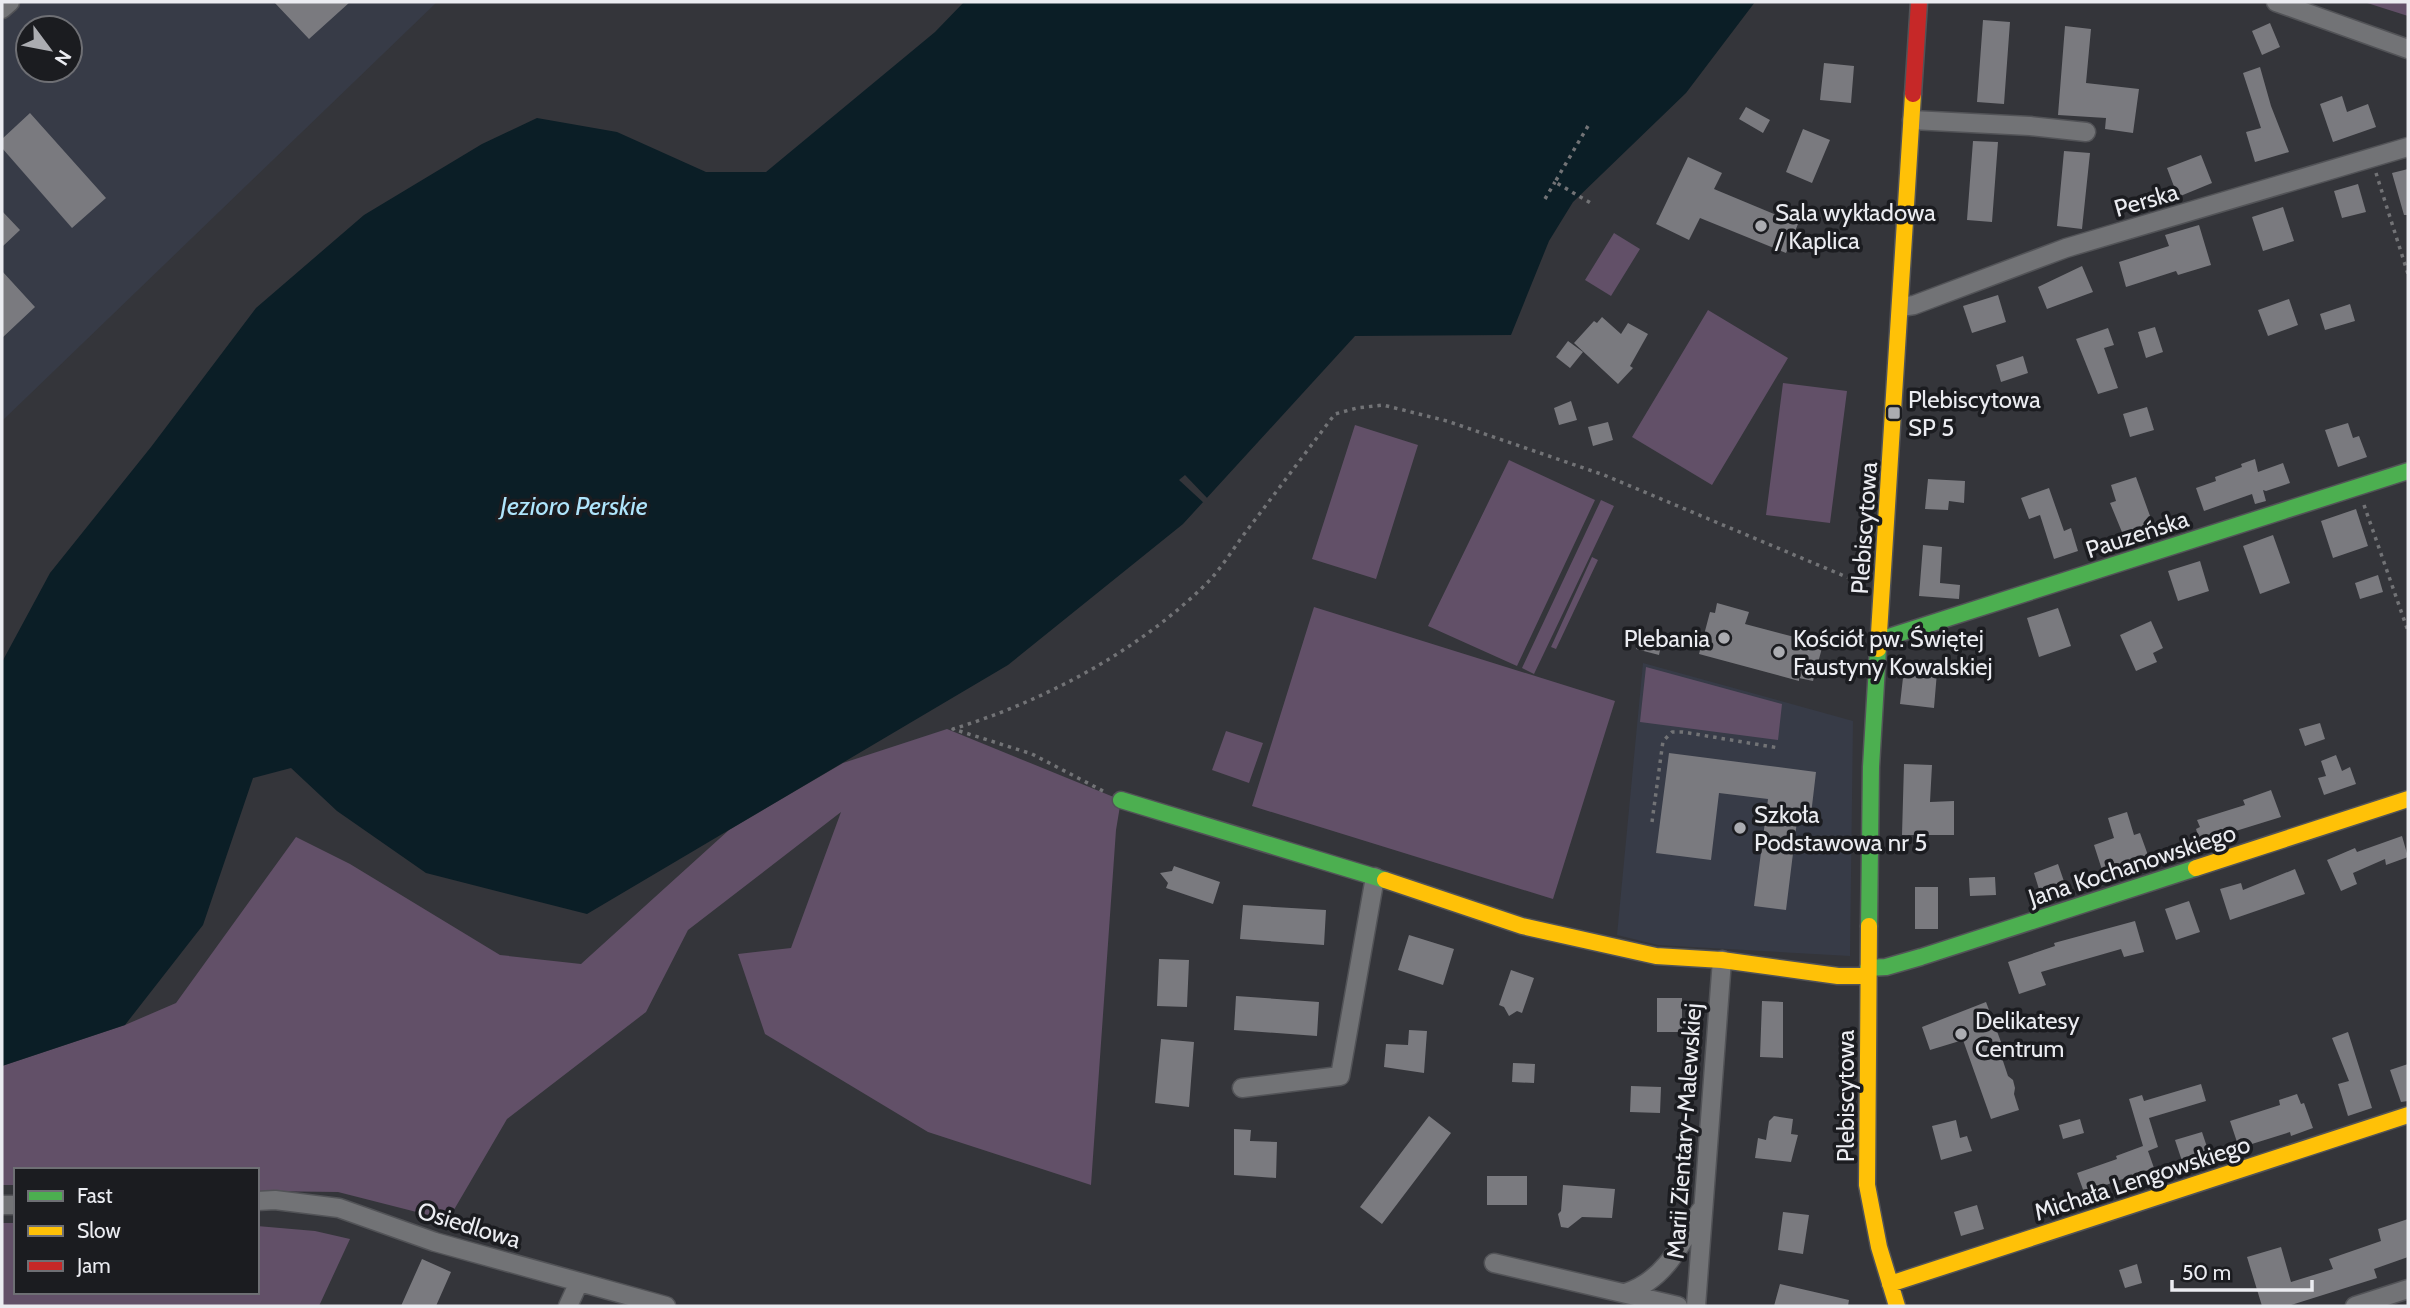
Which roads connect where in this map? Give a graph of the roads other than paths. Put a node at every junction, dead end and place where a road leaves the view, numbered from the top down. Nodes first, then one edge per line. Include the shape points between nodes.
1 (10, 2) edge
2 (1919, 2) edge
3 (2276, 2) edge
4 (2, 9) edge
5 (2408, 49) edge
6 (1912, 120) junction
7 (2087, 132) dead end
8 (2408, 147) edge
9 (1901, 307) junction
10 (2408, 471) edge
11 (1879, 640) junction
12 (2408, 799) edge
13 (1121, 800) road end
14 (1375, 877) junction
15 (1722, 960) junction
16 (1868, 972) junction
17 (1241, 1088) dead end
18 (2408, 1115) edge
19 (259, 1200) edge
20 (1703, 1205) junction
21 (1494, 1263) dead end
22 (579, 1282) junction
23 (1890, 1284) junction
24 (2408, 1290) edge
25 (1624, 1294) junction
26 (568, 1306) edge
27 (666, 1306) edge
28 (1678, 1306) edge
29 (1696, 1306) edge
30 (1897, 1306) edge
31 (2355, 1306) edge

1 - 4 street
2 - 6 street, Plebiscytowa
3 - 5 street
6 - 7 street
6 - 9 street, Plebiscytowa
8 - 9 street, Perska via 2066,248
9 - 11 street, Plebiscytowa
10 - 11 street, Pauzeńska
11 - 16 street, Plebiscytowa via 1871,766
12 - 16 street, Jana Kochanowskiego
13 - 14 street
14 - 15 street via 1522,926 1656,956
14 - 17 street via 1340,1076
15 - 16 street via 1838,976
15 - 20 street, Marii Zientary-Malewskiej
16 - 23 street, Plebiscytowa via 1867,1185 1871,1220
18 - 23 street, Michała Lengowskiego
19 - 22 street, Osiedlowa via 339,1208 435,1242
20 - 25 street via 1661,1271 1641,1288
20 - 29 street, Marii Zientary-Malewskiej
21 - 25 street
22 - 26 street
22 - 27 street, Osiedlowa
23 - 30 street, Plebiscytowa
24 - 31 street
25 - 28 street

